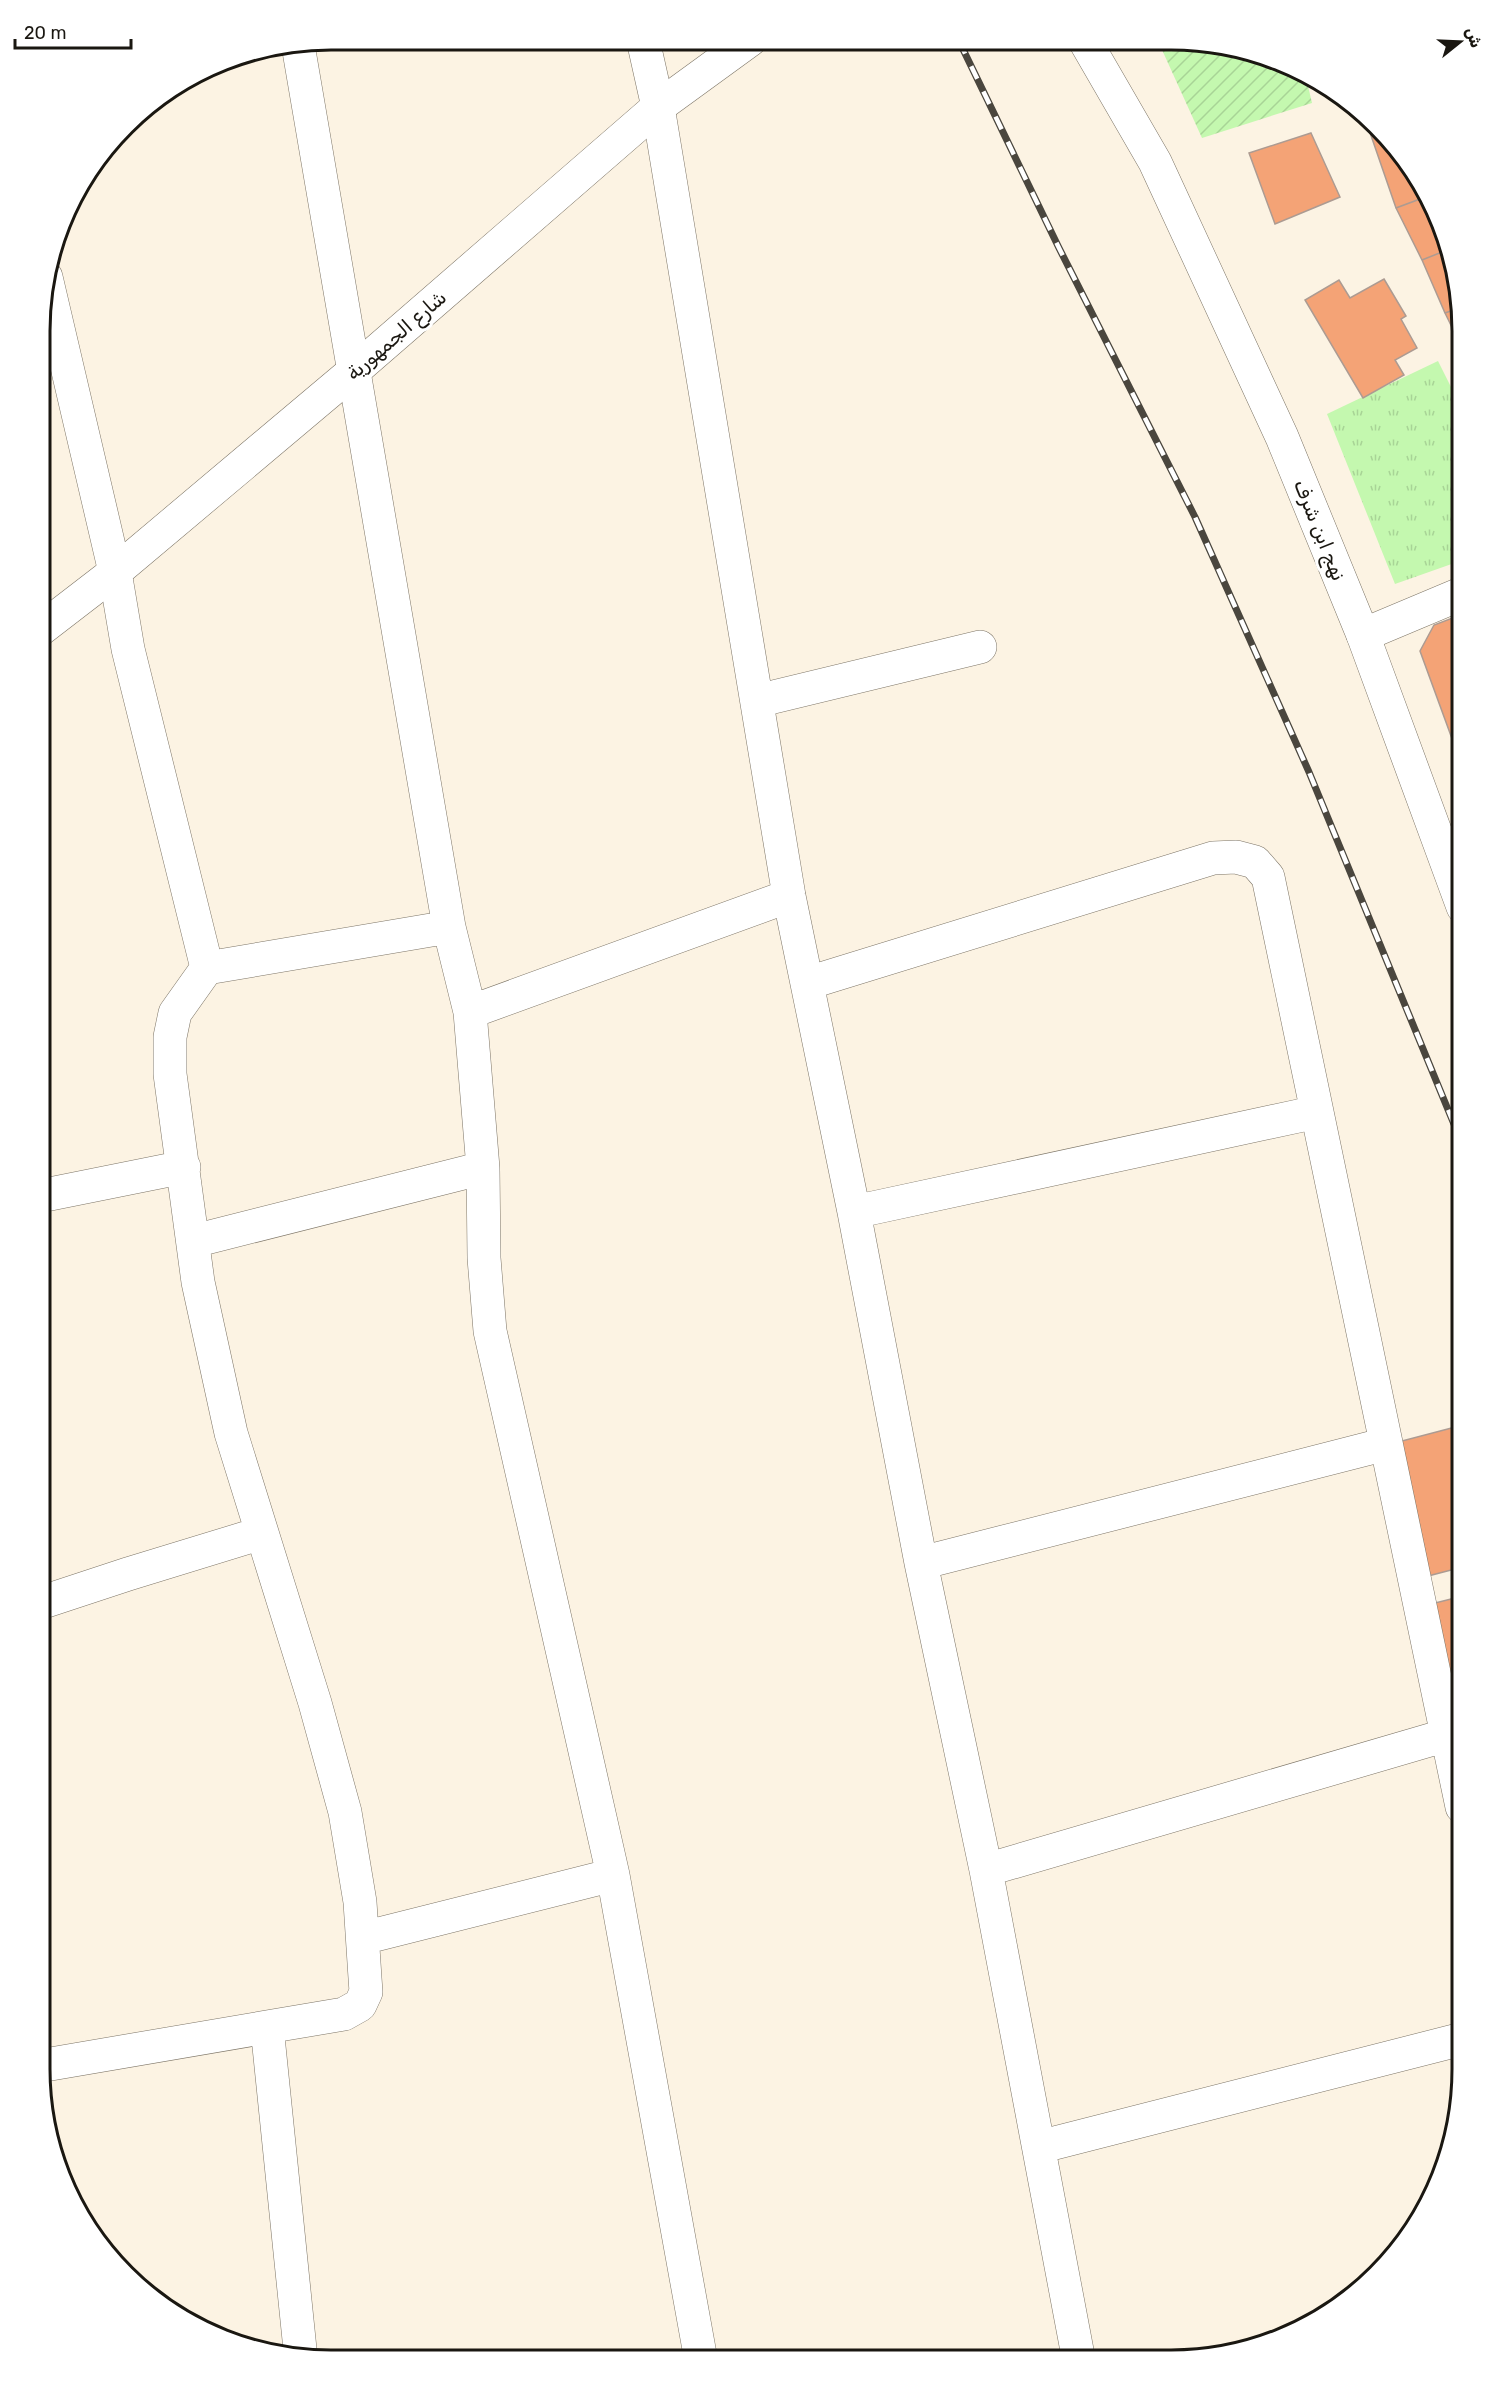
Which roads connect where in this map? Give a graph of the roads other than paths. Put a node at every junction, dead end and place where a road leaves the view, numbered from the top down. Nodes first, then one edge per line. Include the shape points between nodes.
1 (645, 50) edge
2 (736, 50) edge
3 (1090, 50) edge
4 (1114, 50) edge
5 (299, 51) edge
6 (658, 107) junction
7 (1155, 162) junction
8 (51, 300) edge
9 (355, 370) junction
10 (115, 572) junction
11 (1452, 598) edge
12 (50, 622) edge
13 (1363, 635) junction
14 (980, 647) dead end
15 (757, 701) junction
16 (1452, 869) edge
17 (789, 896) junction
18 (449, 927) junction
19 (207, 968) junction
20 (808, 983) junction
21 (470, 1012) junction
22 (1317, 1112) junction
23 (184, 1167) junction
24 (483, 1168) junction
25 (50, 1194) edge
26 (854, 1212) junction
27 (194, 1241) junction
28 (1386, 1444) junction
29 (262, 1533) junction
30 (921, 1563) junction
31 (50, 1600) edge
32 (1447, 1735) junction
33 (1452, 1759) edge
34 (986, 1870) junction
35 (613, 1875) junction
36 (363, 1938) junction
37 (267, 2027) junction
38 (1452, 2042) edge
39 (50, 2064) edge
40 (1039, 2147) junction
41 (300, 2349) edge
42 (699, 2350) edge
43 (1077, 2350) edge

1 - 6 street
2 - 6 street, شارع الجمهورية
3 - 7 street, نهج ابن شرف
4 - 7 street, نهج ابن شرف
5 - 9 street
6 - 9 street, شارع الجمهورية
6 - 15 street
7 - 13 street, نهج ابن شرف via 1282,437
8 - 10 street
9 - 10 street, شارع الجمهورية
9 - 18 street
10 - 12 street, شارع الجمهورية
10 - 19 street via 128,649
11 - 13 street
13 - 16 street, نهج ابن شرف
14 - 15 street
15 - 17 street
17 - 20 street
17 - 21 street
18 - 19 street
18 - 21 street
19 - 23 street via 175,1013 170,1037 170,1074
20 - 22 street via 1213,858 1236,857 1255,862 1268,878
20 - 26 street
21 - 24 street
22 - 26 street
22 - 28 street
23 - 25 street
23 - 27 street
24 - 27 street
24 - 35 street via 490,1331
26 - 30 street
27 - 29 street via 198,1282 231,1433
28 - 30 street
28 - 32 street
29 - 31 street
29 - 36 street via 345,1812
30 - 34 street
32 - 33 street
32 - 34 street
34 - 40 street
35 - 36 street
35 - 42 street
36 - 37 street via 366,1992 360,2005 344,2014
37 - 39 street
37 - 41 street
38 - 40 street
40 - 43 street

